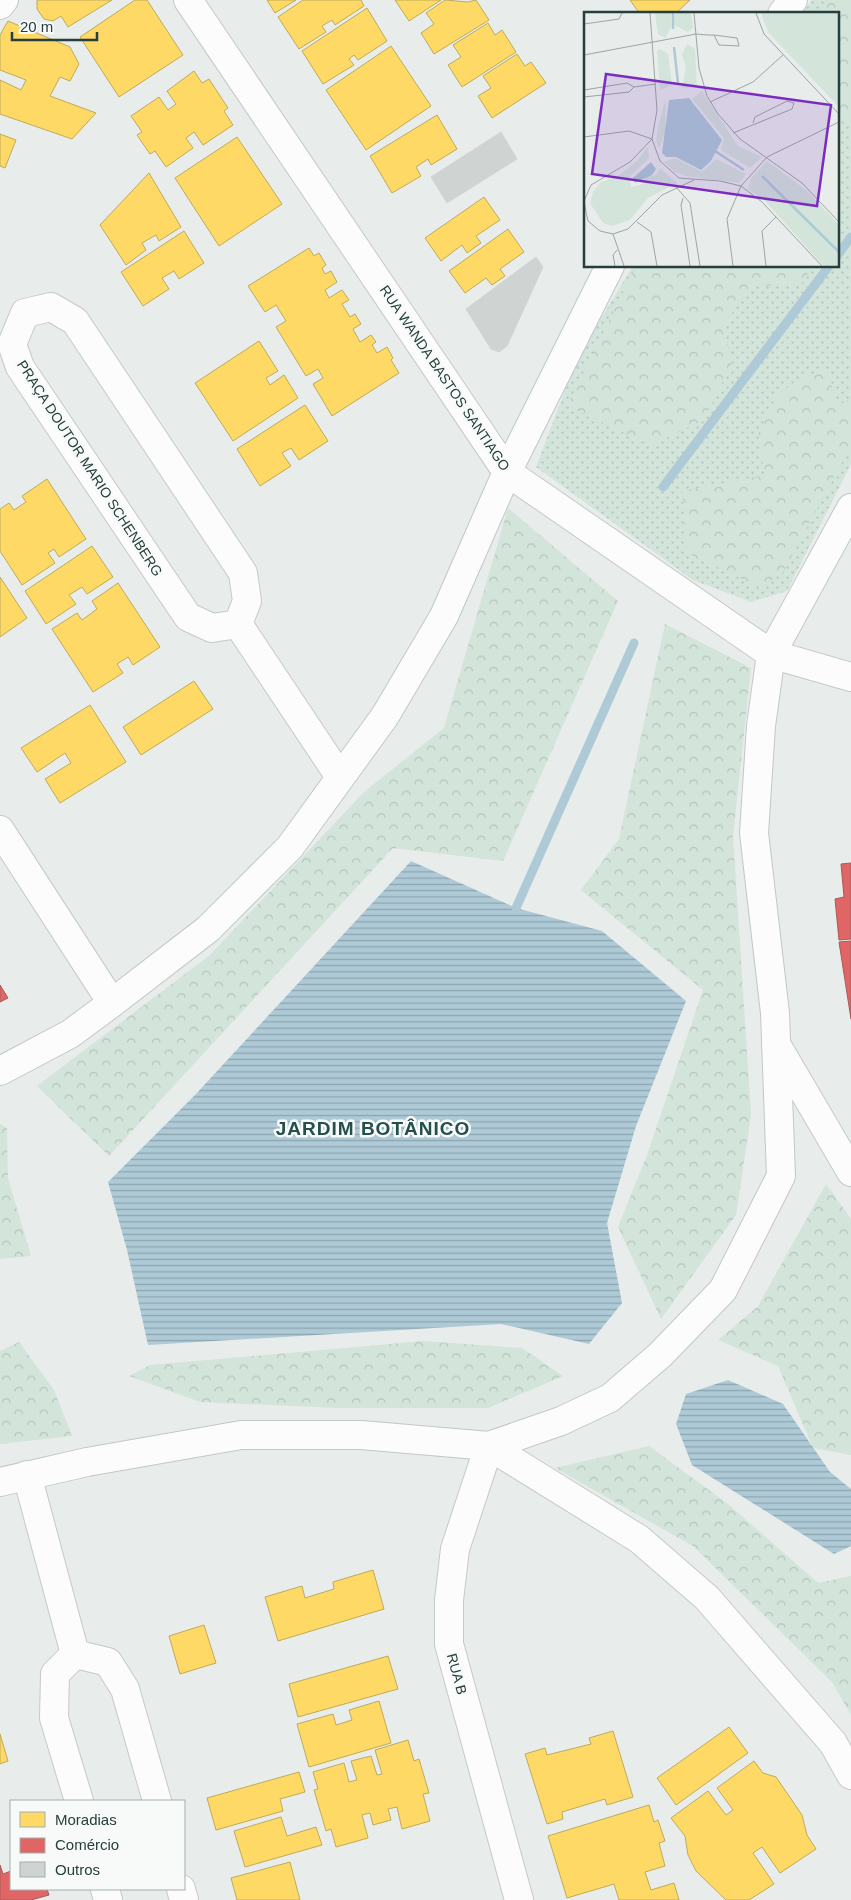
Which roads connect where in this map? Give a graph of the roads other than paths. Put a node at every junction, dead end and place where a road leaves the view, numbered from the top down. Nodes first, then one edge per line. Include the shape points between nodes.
1 (4, 0) edge
2 (188, 0) edge
3 (793, 0) edge
4 (0, 6) edge
5 (784, 12) edge
6 (609, 268) edge
7 (507, 472) junction
8 (851, 508) edge
9 (238, 624) junction
10 (771, 654) junction
11 (851, 677) edge
12 (340, 777) junction
13 (0, 830) edge
14 (112, 1003) junction
15 (776, 1044) junction
16 (0, 1071) edge
17 (851, 1172) edge
18 (489, 1446) junction
19 (27, 1475) junction
20 (0, 1482) edge
21 (75, 1654) junction
22 (851, 1774) edge
23 (79, 1800) edge
24 (156, 1800) edge
25 (519, 1900) edge

1 - 4 street
2 - 7 street, RUA WANDA BASTOS SANTIAGO
3 - 5 street
6 - 7 street
7 - 10 street, RUA WANDA BASTOS SANTIAGO
7 - 12 street via 444,616 385,716
8 - 10 street
9 - 9 street, PRAÇA DOUTOR MARIO SCHENBERG via 247,601 243,573 75,321 51,307 25,313 12,344 20,367 188,617 212,628
9 - 12 street
10 - 11 street, RUA WANDA BASTOS SANTIAGO
10 - 15 street via 761,726 754,833 776,1013
12 - 14 street via 290,847 208,929
13 - 14 street
14 - 16 street via 70,1034
15 - 17 street
15 - 18 street via 781,1176 723,1290 660,1355 610,1398 561,1421
18 - 19 street via 361,1435 241,1435
18 - 22 street via 639,1539 707,1598 833,1744
18 - 25 street, RUA B via 456,1549 449,1600 449,1644
19 - 20 street
19 - 21 street
21 - 23 street via 55,1674 54,1718
21 - 24 street via 108,1662 125,1689

